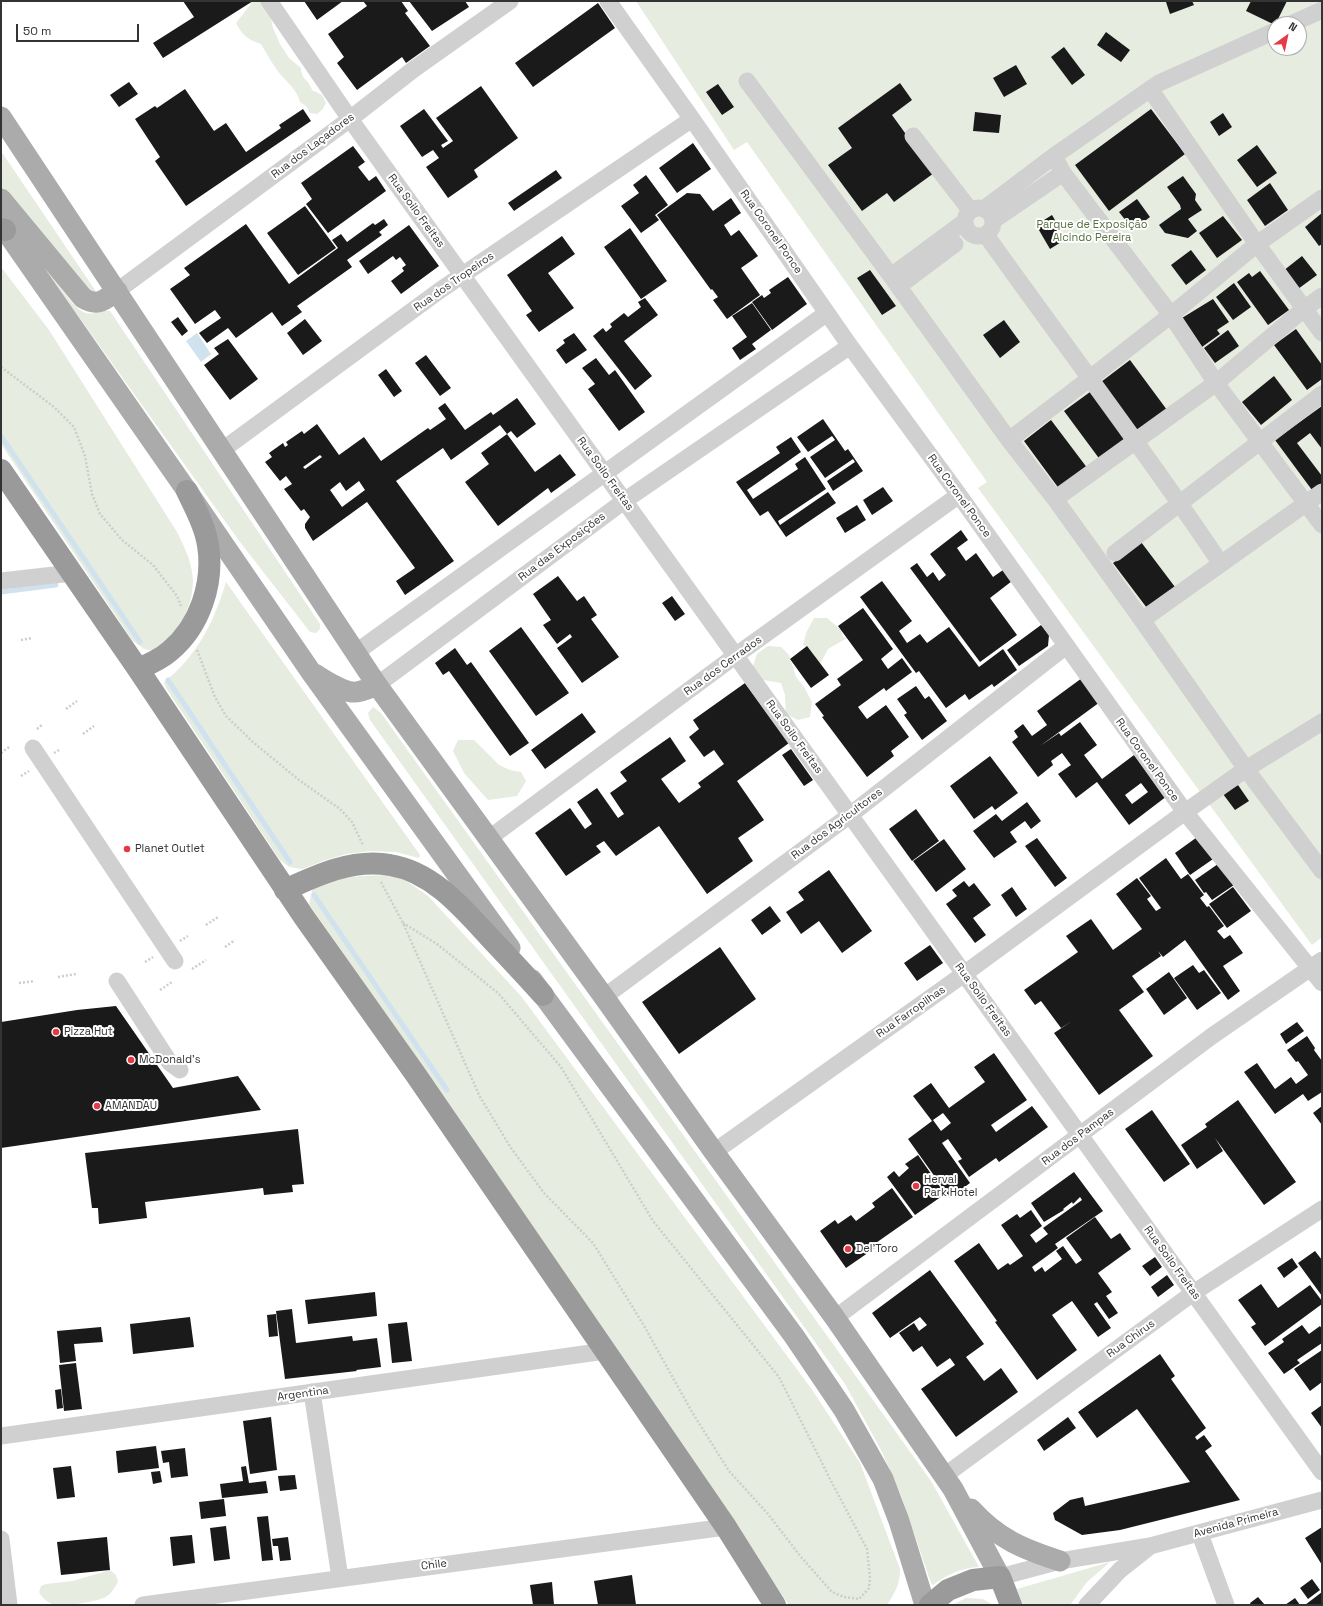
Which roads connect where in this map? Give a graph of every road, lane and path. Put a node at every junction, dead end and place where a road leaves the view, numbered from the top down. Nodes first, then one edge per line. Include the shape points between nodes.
1 (269, 1) edge
2 (510, 1) edge
3 (608, 1) edge
4 (1322, 10) edge
5 (1307, 17) edge
6 (1267, 35) edge
7 (747, 81) dead end
8 (1150, 89) junction
9 (1, 117) edge
10 (692, 119) junction
11 (350, 120) junction
12 (913, 136) dead end
13 (1054, 156) junction
14 (1063, 173) junction
15 (1322, 198) edge
16 (1, 199) edge
17 (978, 221) junction
18 (2, 228) edge
19 (1257, 244) junction
20 (462, 276) junction
21 (895, 281) junction
22 (117, 291) junction
23 (1322, 296) edge
24 (1304, 309) junction
25 (827, 313) junction
26 (1171, 315) junction
27 (1322, 333) edge
28 (850, 346) junction
29 (1, 367) edge
30 (1089, 380) junction
31 (1216, 383) junction
32 (1322, 394) edge
33 (1009, 440) junction
34 (1136, 442) junction
35 (1260, 442) junction
36 (221, 451) junction
37 (1, 470) edge
38 (605, 474) junction
39 (187, 491) junction
40 (1322, 492) edge
41 (959, 496) junction
42 (1055, 499) junction
43 (624, 501) junction
44 (1181, 503) junction
45 (1306, 504) junction
46 (1322, 525) edge
47 (1115, 553) dead end
48 (1221, 564) junction
49 (72, 573) junction
50 (1, 580) edge
51 (177, 596) dead end
52 (1142, 620) junction
53 (32, 638) dead end
54 (20, 640) dead end
55 (1066, 646) junction
56 (198, 652) dead end
57 (355, 653) junction
58 (735, 656) junction
59 (138, 669) junction
60 (311, 672) junction
61 (377, 685) junction
62 (77, 701) dead end
63 (66, 709) dead end
64 (1322, 722) edge
65 (43, 724) dead end
66 (94, 726) dead end
67 (37, 729) dead end
68 (83, 734) dead end
69 (9, 747) dead end
70 (33, 748) dead end
71 (1, 753) edge
72 (1246, 769) junction
73 (30, 770) dead end
74 (21, 776) dead end
75 (1185, 812) junction
76 (850, 815) junction
77 (488, 839) junction
78 (361, 840) dead end
79 (371, 864) junction
80 (1322, 871) edge
81 (286, 890) junction
82 (218, 917) dead end
83 (403, 923) junction
84 (206, 925) dead end
85 (235, 940) dead end
86 (225, 947) dead end
87 (157, 955) dead end
88 (206, 960) dead end
89 (175, 961) dead end
90 (145, 962) dead end
91 (1316, 963) edge
92 (192, 969) dead end
93 (76, 974) dead end
94 (964, 974) junction
95 (58, 977) dead end
96 (35, 981) dead end
97 (117, 981) dead end
98 (172, 982) dead end
99 (19, 983) dead end
100 (1322, 983) edge
101 (160, 990) dead end
102 (543, 995) junction
103 (604, 997) junction
104 (180, 1070) dead end
105 (1080, 1136) junction
106 (714, 1152) junction
107 (1322, 1209) edge
108 (1193, 1293) junction
109 (835, 1318) junction
110 (606, 1351) junction
111 (312, 1392) junction
112 (1, 1436) edge
113 (1322, 1472) edge
114 (949, 1483) junction
115 (1322, 1500) edge
116 (726, 1527) junction
117 (1200, 1534) junction
118 (1, 1539) edge
119 (1150, 1546) junction
120 (1060, 1561) junction
121 (1000, 1577) junction
122 (340, 1578) junction
123 (773, 1603) edge
124 (9, 1605) edge
125 (143, 1605) edge
126 (925, 1605) edge
127 (930, 1605) edge
128 (1011, 1605) edge
129 (1087, 1605) edge
130 (1226, 1605) edge

1 - 11 street, Rua Soilo Freitas
2 - 11 street, Rua dos Laçadores via 414,69
3 - 10 street, Rua Coronel Ponce
4 - 5 street
6 - 8 street
7 - 21 street
8 - 13 street
8 - 19 street
9 - 22 main road
10 - 20 street, Rua dos Tropeiros
10 - 25 street, Rua Coronel Ponce
11 - 20 street, Rua Soilo Freitas
11 - 22 street, Rua dos Laçadores
12 - 17 street
13 - 14 street
13 - 17 street
14 - 17 street
14 - 26 street
15 - 19 street
16 - 22 main road via 83,298 97,303
17 - 21 street
17 - 30 street
18 - 39 main road
19 - 24 street
19 - 26 street
20 - 36 street, Rua dos Tropeiros
20 - 38 street, Rua Soilo Freitas
21 - 33 street
22 - 36 main road
23 - 24 street
24 - 27 street
24 - 31 street
25 - 28 street, Rua Coronel Ponce
25 - 38 street
26 - 30 street
26 - 31 street
28 - 41 street, Rua Coronel Ponce
28 - 43 street, Rua das Exposições
29 - 51 path via 54,407 74,427 85,456 92,494 100,514 122,540 154,565
30 - 33 street
30 - 34 street
31 - 34 street
31 - 35 street
32 - 35 street
33 - 42 street
34 - 42 street
34 - 44 street
35 - 44 street
35 - 45 street
36 - 57 main road
37 - 49 highway
38 - 43 street, Rua Soilo Freitas
38 - 57 street
39 - 59 highway via 200,517 208,545 210,574 204,603 190,629 171,650
39 - 60 main road
40 - 45 street
41 - 55 street, Rua Coronel Ponce
41 - 58 street, Rua dos Cerrados
42 - 52 street
43 - 58 street, Rua Soilo Freitas
43 - 61 street, Rua das Exposições
44 - 47 street
44 - 48 street
45 - 46 street
45 - 48 street
48 - 52 street
49 - 50 street
49 - 59 highway
52 - 72 street
53 - 54 path
55 - 75 street, Rua Coronel Ponce
55 - 76 street, Rua dos Agricultores
56 - 78 path via 215,697 226,716 299,780 340,809 352,822
57 - 61 main road
58 - 76 street, Rua Soilo Freitas
58 - 77 street, Rua dos Cerrados
59 - 81 highway
60 - 61 main road via 353,692
60 - 102 main road
61 - 77 main road
62 - 63 path
64 - 72 street, Rua Farropilhas
65 - 67 path
66 - 68 path
69 - 71 path
70 - 89 street
72 - 75 street, Rua Farropilhas
72 - 80 street
73 - 74 path
75 - 91 street, Rua Coronel Ponce
75 - 94 street, Rua Farropilhas
76 - 94 street, Rua Soilo Freitas
76 - 103 street, Rua dos Agricultores
77 - 103 main road
79 - 81 highway via 346,867 312,877
79 - 83 path
79 - 102 highway via 390,864 410,870 429,880 463,909
81 - 110 highway
82 - 84 path
83 - 83 path via 480,1097 511,1148 544,1193 593,1243 729,1471 832,1592 859,1599 869,1588 867,1549 779,1378 653,1221 556,1062 498,993 437,944
85 - 86 path
87 - 90 path
88 - 92 path
91 - 100 street, Rua Coronel Ponce
91 - 105 street, Rua dos Pampas via 1212,1036
93 - 95 path
94 - 105 street, Rua Soilo Freitas
94 - 106 street, Rua Farropilhas
96 - 99 path
97 - 104 street via 170,1063
98 - 101 path
102 - 126 main road via 794,1336 844,1410 884,1479
103 - 106 main road
105 - 108 street, Rua Soilo Freitas
105 - 109 street, Rua dos Pampas
106 - 109 main road
107 - 108 street, Rua Chirus
108 - 113 street, Rua Soilo Freitas
108 - 114 street, Rua Chirus
109 - 114 main road
110 - 111 street, Argentina
110 - 116 highway
111 - 112 street, Argentina
111 - 122 street
114 - 120 main road via 984,1523 1005,1539 1030,1552
114 - 121 main road
115 - 117 street, Avenida Primeira
116 - 122 street, Chile
116 - 123 highway
117 - 119 street, Avenida Primeira
117 - 130 street
118 - 124 street
119 - 120 street, Avenida Primeira
119 - 129 street, Avenida Primeira via 1120,1570
120 - 121 street, Avenida Primeira
121 - 127 highway via 973,1580 948,1590
121 - 128 highway
122 - 125 street, Chile

